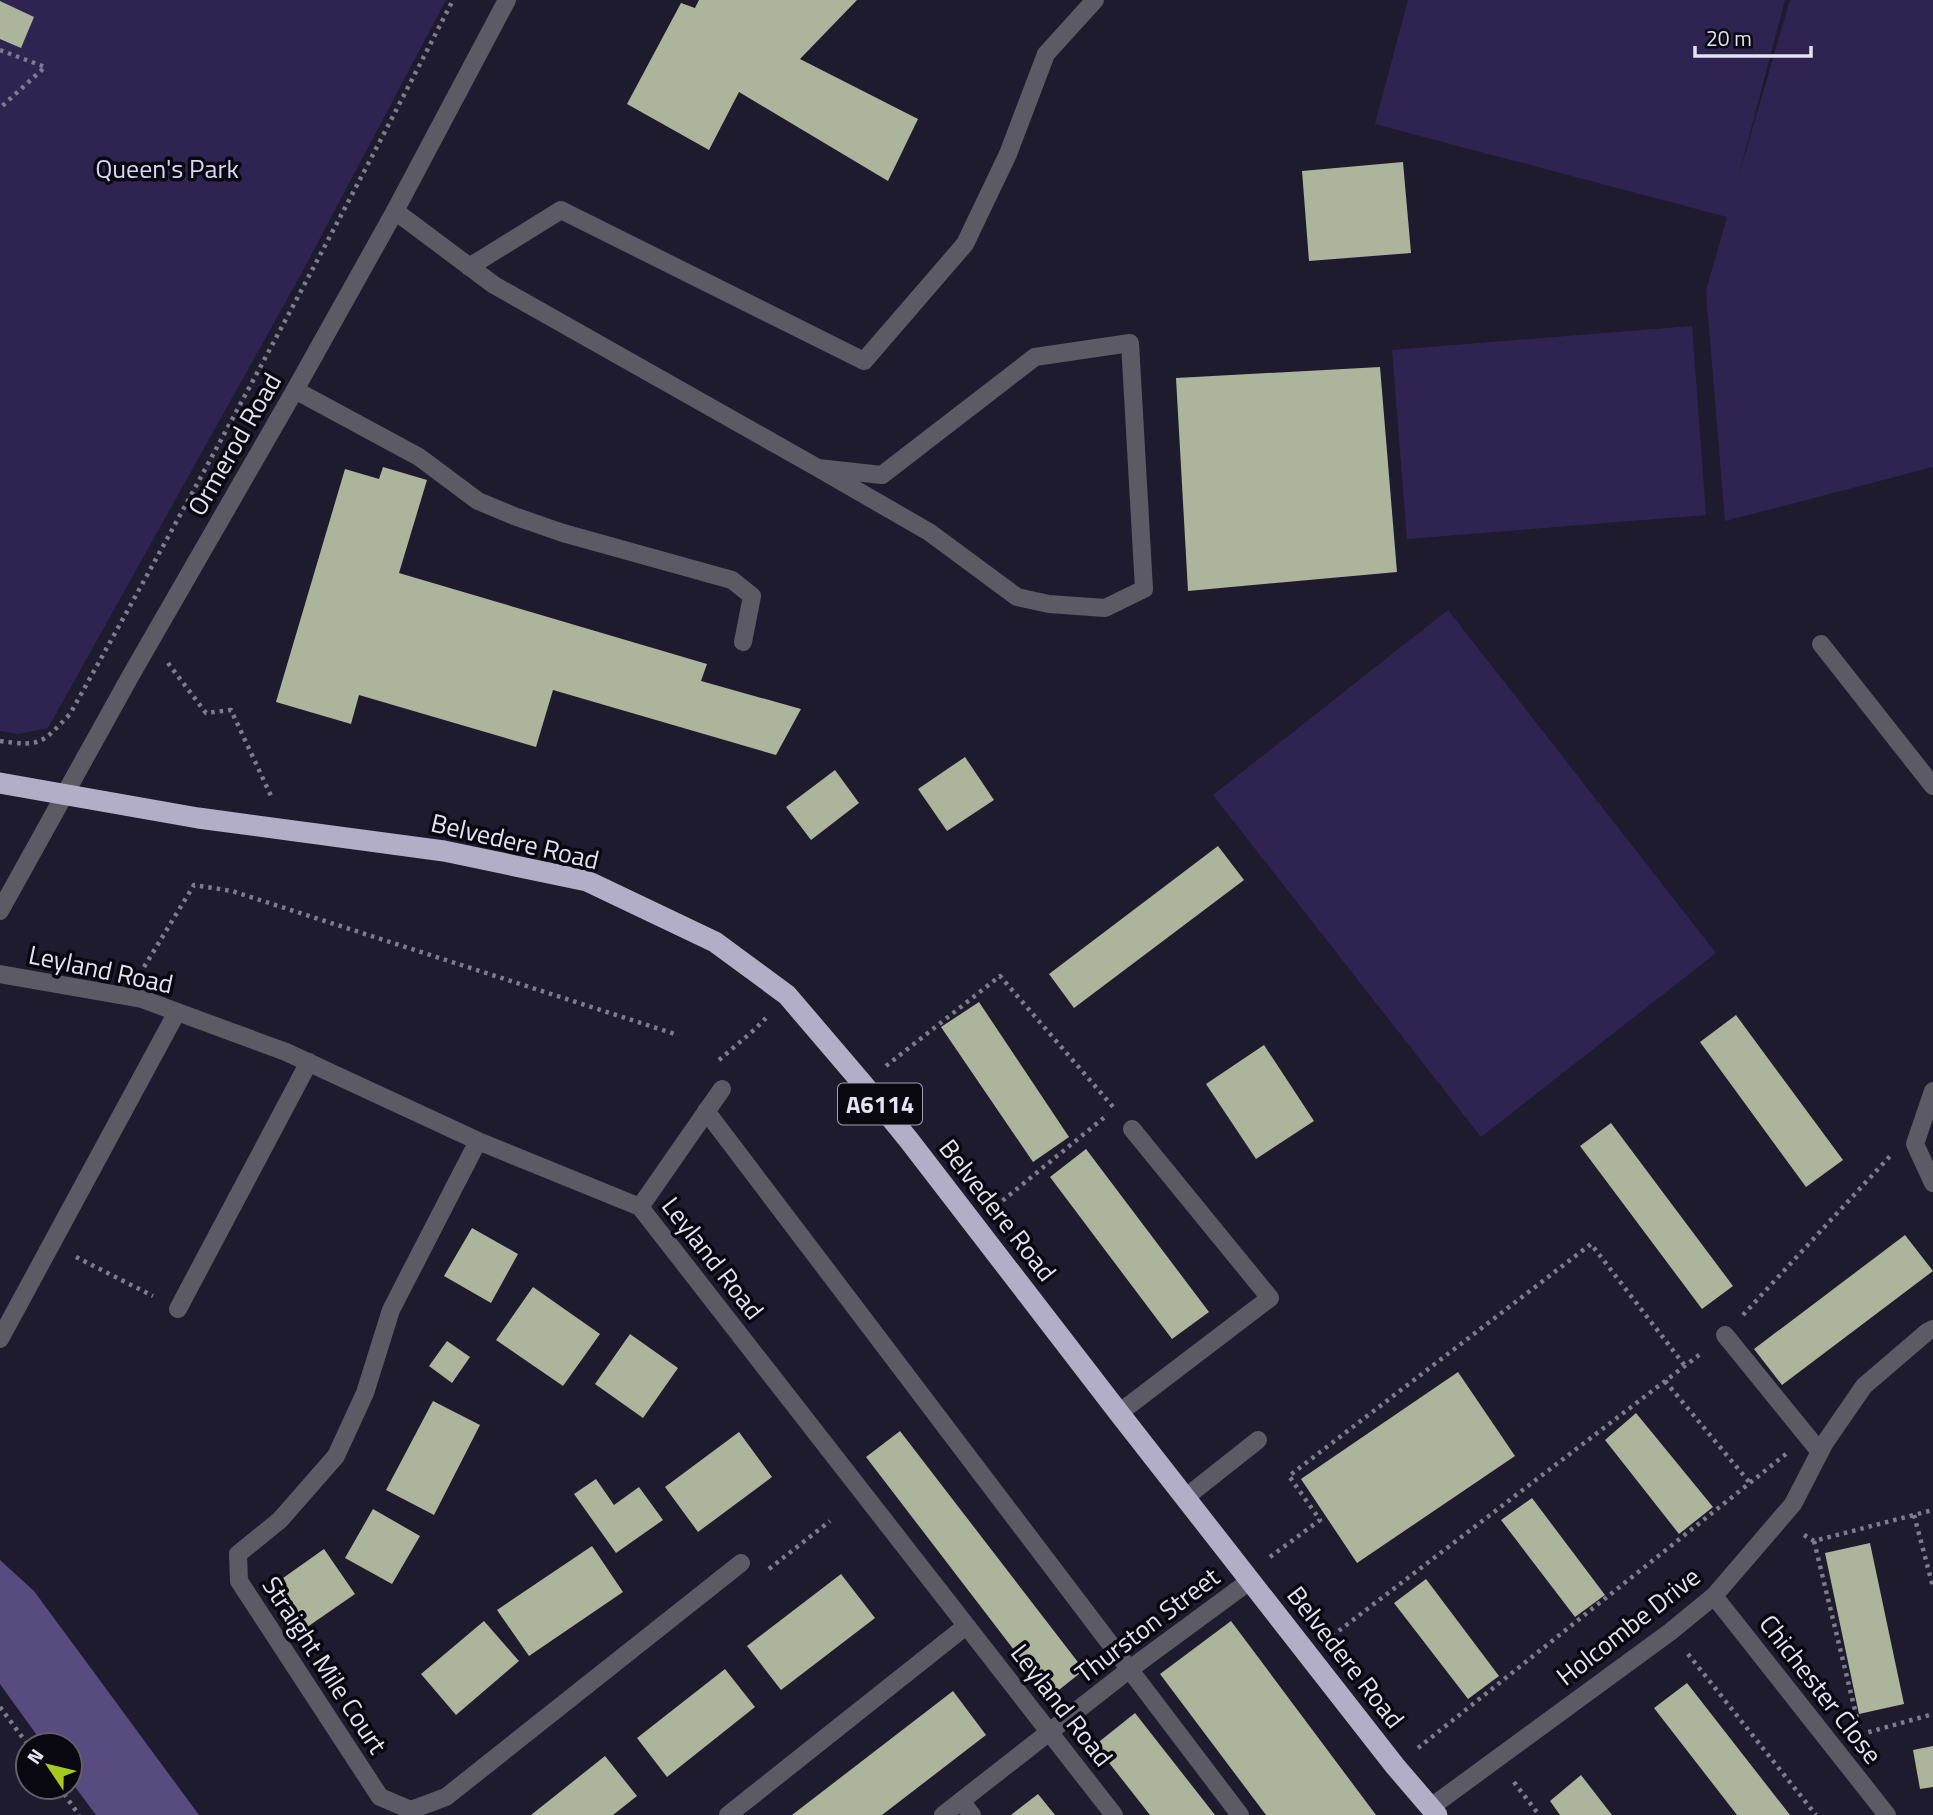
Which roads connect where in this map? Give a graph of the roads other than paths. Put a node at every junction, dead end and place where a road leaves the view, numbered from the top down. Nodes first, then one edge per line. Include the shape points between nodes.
1 (507, 0) edge
2 (1095, 0) edge
3 (395, 211) junction
4 (469, 267) junction
5 (295, 390) junction
6 (818, 468) junction
7 (743, 642) dead end
8 (1821, 644) dead end
9 (0, 783) edge
10 (1933, 786) edge
11 (66, 795) junction
12 (0, 911) edge
13 (0, 974) edge
14 (177, 1012) junction
15 (309, 1062) junction
16 (722, 1089) road end
17 (1933, 1091) edge
18 (706, 1111) junction
19 (1132, 1129) dead end
20 (478, 1141) junction
21 (1933, 1183) edge
22 (640, 1207) junction
23 (178, 1309) road end
24 (1933, 1329) edge
25 (1725, 1335) road end
26 (0, 1339) edge
27 (1119, 1413) junction
28 (1258, 1440) dead end
29 (1820, 1452) junction
30 (1186, 1497) junction
31 (741, 1563) dead end
32 (1249, 1578) junction
33 (1714, 1596) junction
34 (967, 1626) junction
35 (1130, 1669) junction
36 (1049, 1732) junction
37 (966, 1808) edge
38 (1434, 1811) edge
39 (728, 1815) edge
40 (943, 1815) edge
41 (1114, 1815) edge
42 (1240, 1815) edge
43 (1886, 1815) edge

1 - 3 street, Ormerod Road
2 - 4 street via 1046,54 1008,154 965,244 863,360 561,210
3 - 4 street
3 - 5 street, Ormerod Road
4 - 6 street
5 - 7 street via 419,457 490,506 563,533 732,580 752,596
5 - 11 street, Ormerod Road
6 - 6 street via 883,475 1035,357 1130,343 1144,589 1105,608 1017,597 929,532
8 - 10 street
9 - 11 highway, Belvedere Road / A6114
11 - 12 street, Ormerod Road
11 - 27 highway, Belvedere Road / A6114 via 444,851 587,881 715,942 786,995 863,1084
13 - 14 street, Leyland Road via 142,999
14 - 15 street, Leyland Road
14 - 26 street
15 - 20 street, Leyland Road
15 - 23 street
16 - 18 street
17 - 21 street via 1915,1144
18 - 22 street
18 - 35 street
19 - 27 street via 1270,1298
20 - 22 street, Leyland Road
20 - 31 street, Straight Mile Court via 391,1310 365,1393 336,1456 280,1520 238,1554 239,1581 380,1797 411,1810 446,1797
22 - 34 street, Leyland Road
24 - 29 street, Holcombe Drive via 1864,1387
25 - 29 street
27 - 30 highway, Belvedere Road / A6114
28 - 30 street
29 - 33 street, Holcombe Drive via 1793,1504
30 - 32 highway, Belvedere Road / A6114
32 - 35 street, Thurston Street
32 - 38 highway, Belvedere Road / A6114
33 - 38 street, Holcombe Drive
33 - 43 street, Chichester Close
34 - 36 street, Leyland Road
34 - 39 street
35 - 36 street, Thurston Street
35 - 42 street
36 - 37 street, Thurston Street
36 - 41 street, Leyland Road
37 - 40 street, Thurston Street

